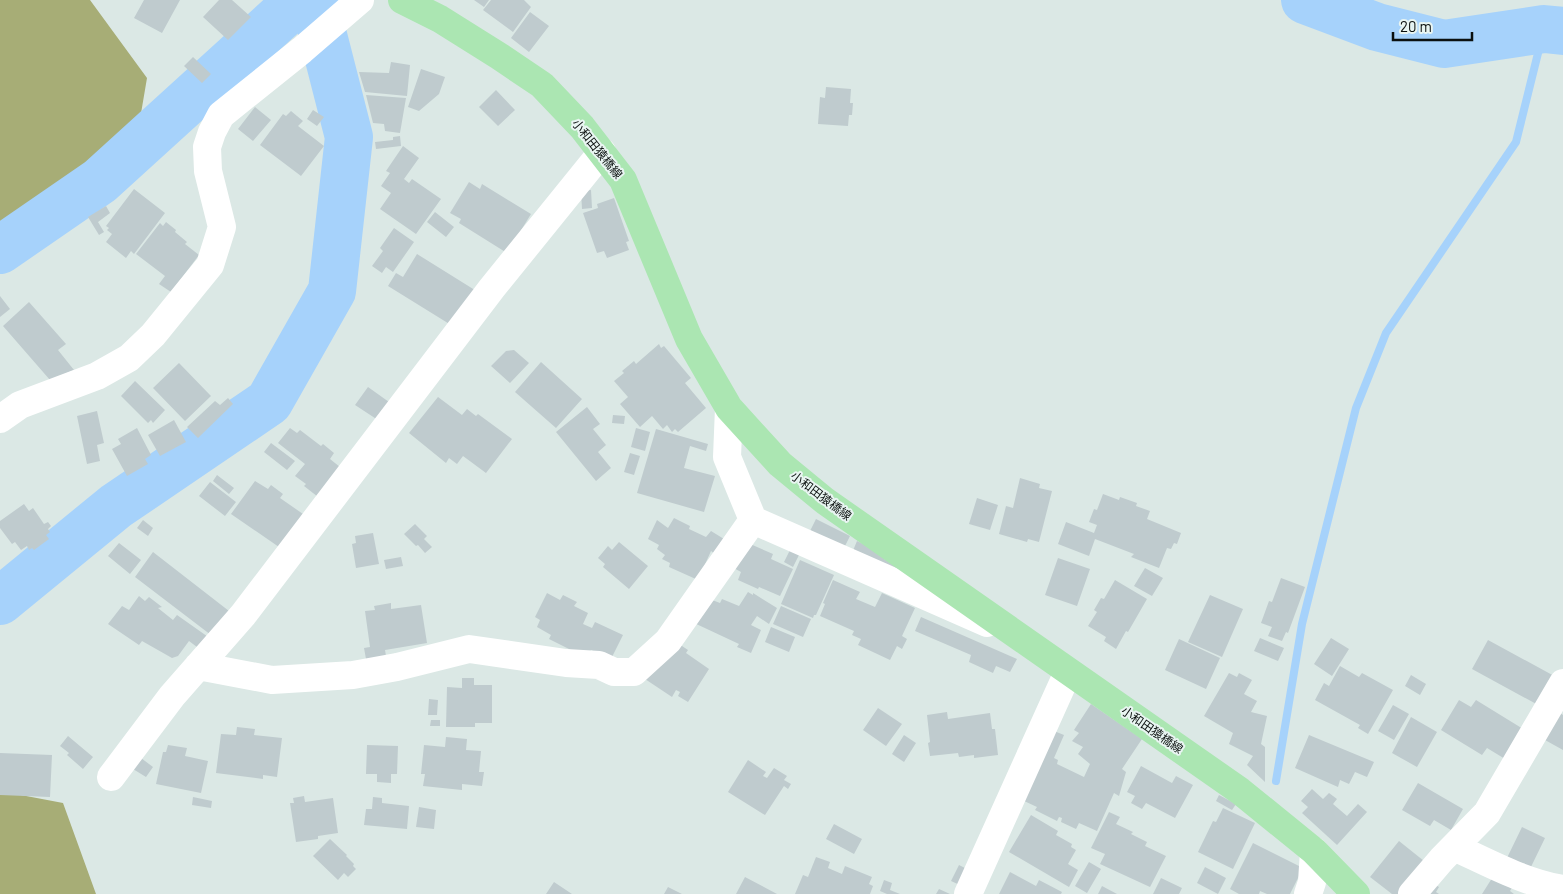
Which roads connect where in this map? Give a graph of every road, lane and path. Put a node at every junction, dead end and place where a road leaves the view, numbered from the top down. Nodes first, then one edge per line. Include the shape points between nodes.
1 (402, 0) edge
2 (350, 8) edge
3 (602, 152) junction
4 (729, 408) junction
5 (0, 419) edge
6 (753, 520) junction
7 (1023, 638) junction
8 (198, 666) junction
9 (1068, 672) junction
10 (1563, 683) edge
11 (111, 777) dead end
12 (1454, 847) junction
13 (1314, 851) junction
14 (1563, 889) edge
15 (968, 894) edge
16 (1308, 894) edge
17 (1356, 894) edge
18 (1412, 894) edge

1 - 3 main road, 小和田猿橋線 via 440,19 542,85
2 - 5 street via 220,115 207,146 208,171 222,227 210,265 154,335 129,358 97,376 20,405
3 - 4 main road, 小和田猿橋線 via 623,180 689,339
3 - 8 street via 492,288 243,615
4 - 6 street via 728,457
4 - 7 main road, 小和田猿橋線 via 780,464 825,501
6 - 7 street
6 - 8 street via 668,640 634,672 614,672 599,665 470,649 353,675 272,680
7 - 9 main road, 小和田猿橋線
8 - 11 street
9 - 13 main road, 小和田猿橋線 via 1240,791
9 - 15 street
10 - 12 street via 1487,813
12 - 14 street via 1547,887
12 - 18 street
13 - 16 street
13 - 17 main road, 小和田猿橋線

